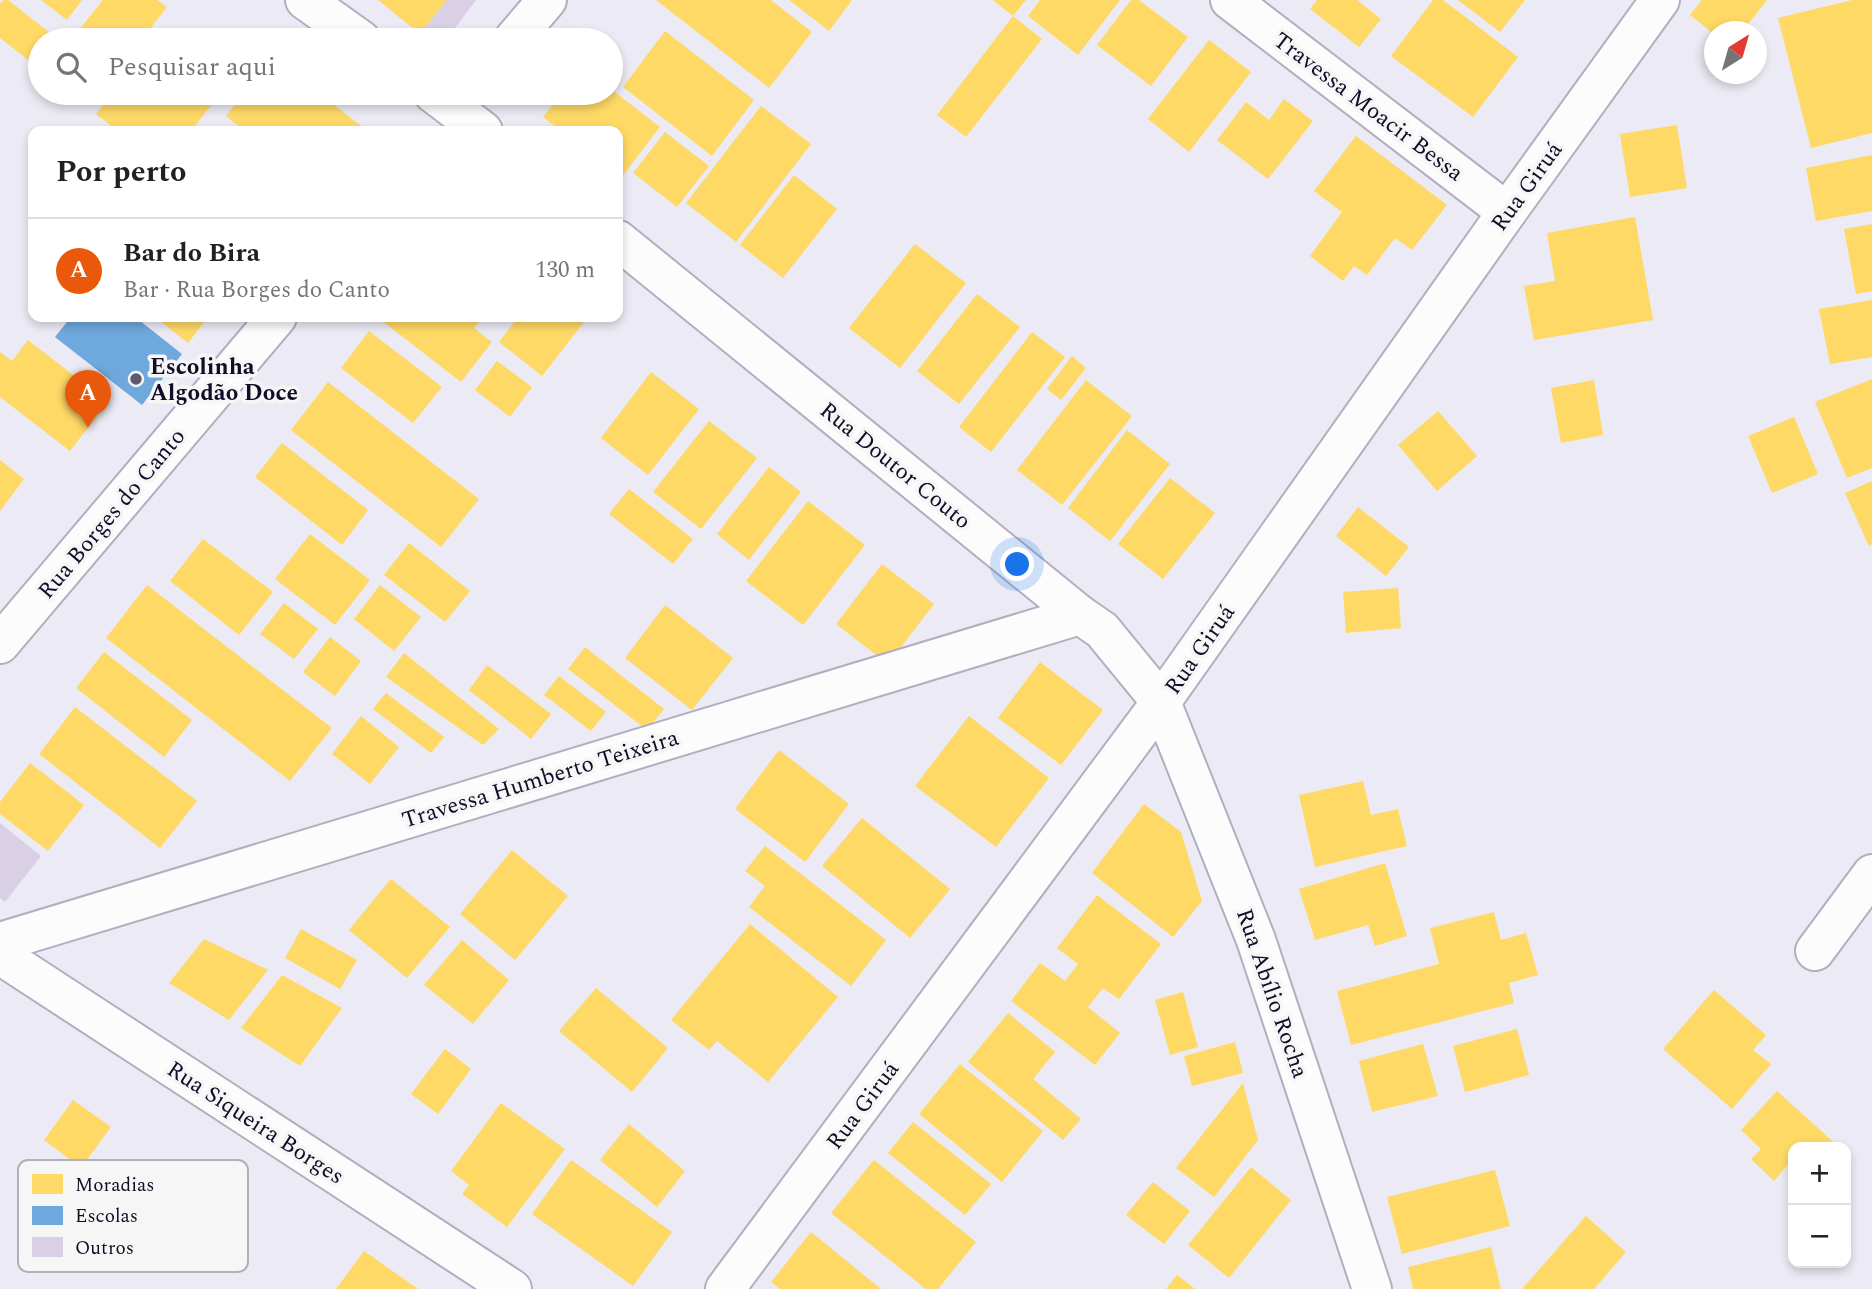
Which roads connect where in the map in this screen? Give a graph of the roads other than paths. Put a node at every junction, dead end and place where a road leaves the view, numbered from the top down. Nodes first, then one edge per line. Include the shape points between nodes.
1 (305, 0) edge
2 (547, 0) edge
3 (1230, 0) edge
4 (1660, 0) edge
5 (344, 28) edge
6 (523, 28) edge
7 (1507, 212) junction
8 (623, 244) edge
9 (273, 322) edge
10 (1080, 615) junction
11 (0, 644) edge
12 (1161, 702) junction
13 (1872, 874) edge
14 (0, 942) edge
15 (1815, 951) dead end
16 (0, 955) edge
17 (512, 1289) edge
18 (725, 1289) edge
19 (1372, 1289) edge

1 - 5 street
2 - 6 street
3 - 7 street, Travessa Moacir Bessa
4 - 7 street, Rua Giruá
7 - 12 street, Rua Giruá
8 - 10 street, Rua Doutor Couto
9 - 11 street, Rua Borges do Canto
10 - 12 street, Rua Doutor Couto via 1102,630
10 - 14 street, Travessa Humberto Teixeira
12 - 18 street, Rua Giruá
12 - 19 street, Rua Abílio Rocha via 1256,940
13 - 15 street
16 - 17 street, Rua Siqueira Borges

